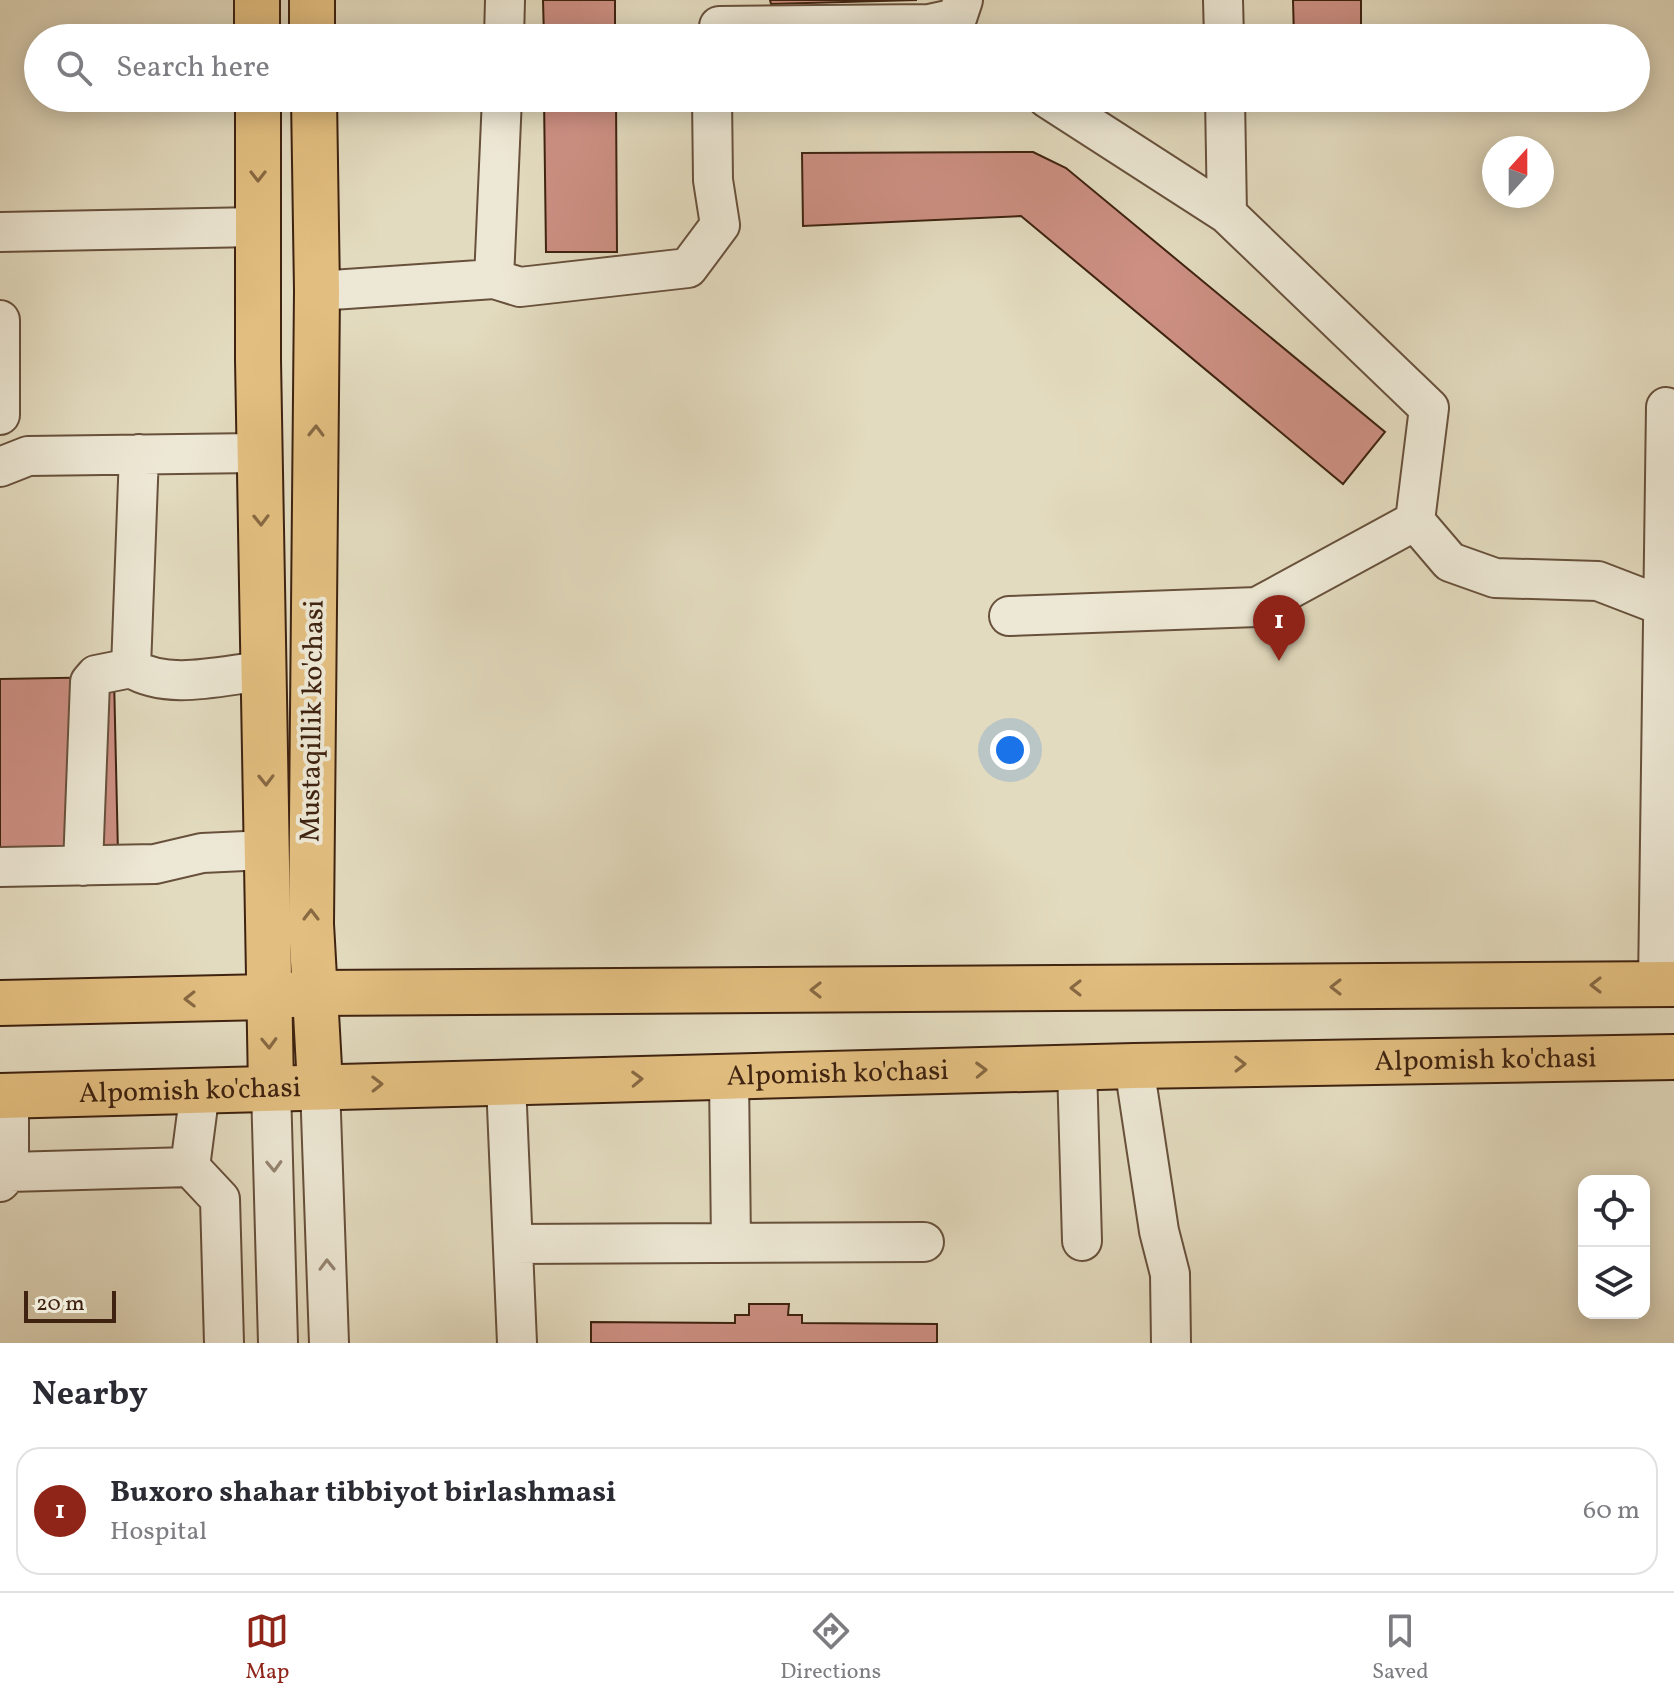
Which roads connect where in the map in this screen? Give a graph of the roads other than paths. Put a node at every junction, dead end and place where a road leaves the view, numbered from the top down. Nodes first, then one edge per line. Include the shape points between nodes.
1 (257, 0) edge
2 (312, 0) edge
3 (505, 0) edge
4 (963, 0) edge
5 (1223, 0) edge
6 (720, 21) edge
7 (257, 24) edge
8 (312, 24) edge
9 (504, 24) edge
10 (1224, 24) edge
11 (258, 112) edge
12 (314, 112) edge
13 (501, 112) edge
14 (712, 112) edge
15 (1069, 112) edge
16 (1225, 112) edge
17 (1227, 214) junction
18 (258, 227) junction
19 (0, 232) edge
20 (494, 279) junction
21 (317, 291) junction
22 (0, 320) edge
23 (258, 360) junction
24 (317, 361) junction
25 (1666, 407) dead end
26 (0, 415) edge
27 (260, 453) junction
28 (139, 454) junction
29 (0, 467) edge
30 (1415, 521) junction
31 (1663, 606) junction
32 (1009, 616) dead end
33 (131, 668) junction
34 (264, 671) junction
35 (268, 850) junction
36 (83, 866) junction
37 (0, 867) edge
38 (1666, 984) edge
39 (315, 993) junction
40 (268, 997) junction
41 (0, 1003) edge
42 (1674, 1057) edge
43 (1134, 1066) junction
44 (1077, 1067) junction
45 (729, 1077) junction
46 (506, 1083) junction
47 (320, 1085) junction
48 (271, 1088) junction
49 (200, 1090) junction
50 (5, 1096) edge
51 (190, 1167) junction
52 (4, 1177) edge
53 (1082, 1241) dead end
54 (924, 1242) dead end
55 (731, 1243) junction
56 (513, 1244) junction
57 (224, 1343) edge
58 (278, 1343) edge
59 (329, 1343) edge
60 (517, 1343) edge
61 (1171, 1343) edge

1 - 7 main road
2 - 8 main road
3 - 9 street
4 - 6 street via 957,18 929,24
5 - 10 street
11 -> 18 main road, Mustaqillik ko'chasi
12 - 21 main road, Mustaqillik ko'chasi
13 - 20 street
14 - 20 street via 720,225 688,268 520,287
15 - 17 street
16 - 17 street
17 - 30 street via 1429,408
18 - 19 street
18 - 23 main road, Mustaqillik ko'chasi
20 - 21 street
21 - 24 main road, Mustaqillik ko'chasi
22 - 26 street
23 - 24 main road
23 - 27 main road, Mustaqillik ko'chasi
39 -> 24 main road, Mustaqillik ko'chasi via 311,908
25 - 31 street
27 - 28 street
27 -> 34 main road, Mustaqillik ko'chasi
28 - 29 street via 28,456
28 - 33 street
30 - 31 street via 1450,562 1495,578 1598,581
30 - 32 street via 1257,607
31 - 38 street
33 - 34 street via 167,681
33 - 36 street via 104,671 90,682
34 -> 35 main road, Mustaqillik ko'chasi
35 - 36 street via 202,853 155,864
35 - 40 main road, Mustaqillik ko'chasi
36 - 37 street
38 -> 39 main road
39 - 40 main road
39 - 47 main road, Mustaqillik ko'chasi
40 -> 41 main road
40 -> 48 main road, Mustaqillik ko'chasi
43 -> 42 main road, Alpomish ko'chasi
43 - 44 main road, Alpomish ko'chasi
43 - 61 street via 1170,1274
45 -> 44 main road, Alpomish ko'chasi
44 - 53 street
46 -> 45 main road, Alpomish ko'chasi
45 - 55 street
47 -> 46 main road, Alpomish ko'chasi
46 - 56 street
47 - 48 main road, Alpomish ko'chasi
59 -> 47 street, Mustaqillik ko'chasi
48 - 49 main road, Alpomish ko'chasi
48 -> 58 street, Mustaqillik ko'chasi
49 - 50 main road, Alpomish ko'chasi
49 - 51 street
50 - 52 street
51 - 52 street
51 - 57 street via 220,1199
54 - 55 street
55 - 56 street
56 - 60 street

